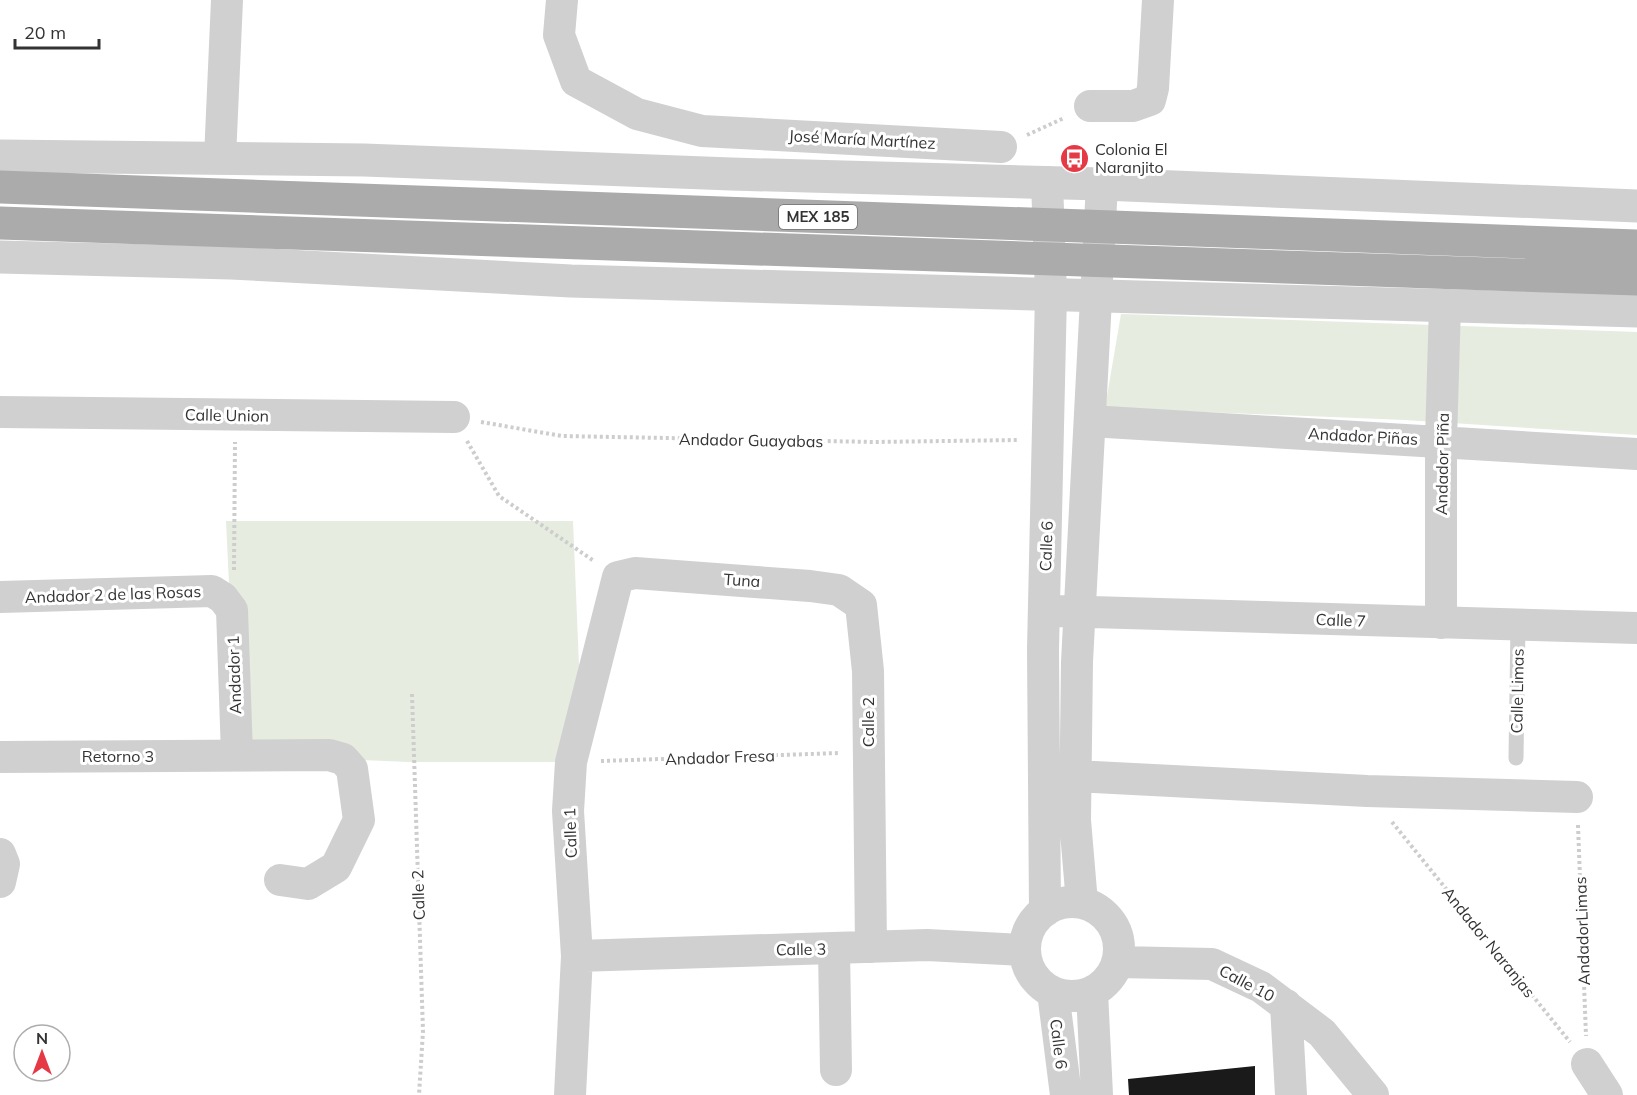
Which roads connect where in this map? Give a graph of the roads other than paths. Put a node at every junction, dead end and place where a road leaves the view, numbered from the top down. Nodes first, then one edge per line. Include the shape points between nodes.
1 (227, 0) edge
2 (562, 0) edge
3 (1158, 0) edge
4 (1090, 106) road end
5 (1001, 147) road end
6 (0, 156) edge
7 (220, 158) junction
8 (1047, 182) junction
9 (1102, 184) junction
10 (0, 187) edge
11 (1637, 206) edge
12 (0, 224) edge
13 (1637, 246) edge
14 (0, 257) edge
15 (1637, 279) edge
16 (1052, 294) junction
17 (1096, 295) junction
18 (1445, 305) junction
19 (1637, 311) edge
20 (0, 412) edge
21 (454, 417) road end
22 (1090, 421) junction
23 (1441, 440) junction
24 (1637, 454) edge
25 (618, 577) joint
26 (0, 597) edge
27 (223, 598) joint
28 (861, 604) joint
29 (1044, 610) junction
30 (1078, 611) junction
31 (1441, 623) junction
32 (1518, 624) junction
33 (1637, 628) edge
34 (237, 755) junction
35 (0, 757) edge
36 (1516, 758) dead end
37 (1075, 776) junction
38 (1577, 797) road end
39 (0, 854) edge
40 (280, 880) dead end
41 (0, 882) edge
42 (1082, 903) junction
43 (1045, 911) junction
44 (871, 947) junction
45 (834, 949) junction
46 (1024, 950) junction
47 (577, 956) junction
48 (1118, 962) junction
49 (1053, 992) junction
50 (1092, 992) junction
51 (1286, 1005) junction
52 (1587, 1064) road end
53 (836, 1070) dead end
54 (570, 1095) edge
55 (1066, 1095) edge
56 (1097, 1095) edge
57 (1291, 1095) edge
58 (1373, 1095) edge
59 (1607, 1095) edge

1 - 7 street
2 - 5 street, José María Martínez via 559,35 576,81 637,114 702,131
3 - 4 street via 1150,100 1132,106
6 - 7 street
7 - 8 street
8 - 9 street
8 - 16 street, Calle 6
9 - 11 street
9 - 17 street
10 - 13 main road, MEX 185
12 - 15 main road, MEX 185
14 - 16 street via 231,263 582,281
16 - 17 street
16 - 29 street, Calle 6
17 - 18 street
17 - 22 street
18 - 19 street
18 - 23 street, Andador Piña
20 - 21 street, Calle Union
22 - 23 street, Andador Piñas
22 - 30 street
23 - 24 street, Andador Piñas
23 - 31 street, Andador Piña
25 - 28 street, Tuna via 635,573 810,586 839,590
25 - 47 street, Calle 1 via 571,762 568,811
26 - 27 street, Andador 2 de las Rosas via 212,591
27 - 34 street, Andador 1 via 232,610
28 - 44 street, Calle 2 via 868,671
29 - 30 street, Calle 7
29 - 43 street, Calle 6
30 - 31 street, Calle 7
30 - 37 street
31 - 32 street, Calle 7
32 - 33 street, Calle 7
32 - 36 lane, Calle Limas
34 - 35 street, Retorno 3
34 - 40 street, Retorno 3 via 329,754 343,759 352,769 358,820 336,867 308,884
37 - 38 street
37 - 42 street
39 - 41 street via 4,864
42 - 43 street via 1063,903
42 - 48 street via 1100,911 1113,925 1119,943
43 - 46 street via 1030,928
44 - 45 street, Calle 3
44 - 46 street, Calle 3 via 927,945
45 - 47 street, Calle 3
45 - 53 street
46 - 49 street via 1031,973
47 - 54 street, Calle 1
48 - 50 street via 1107,983
48 - 51 street, Calle 10 via 1212,964 1261,987
49 - 50 street via 1072,996
49 - 55 street, Calle 6
50 - 56 street, Calle 6
51 - 57 street
51 - 58 street, Calle 10 via 1322,1033
52 - 59 street

